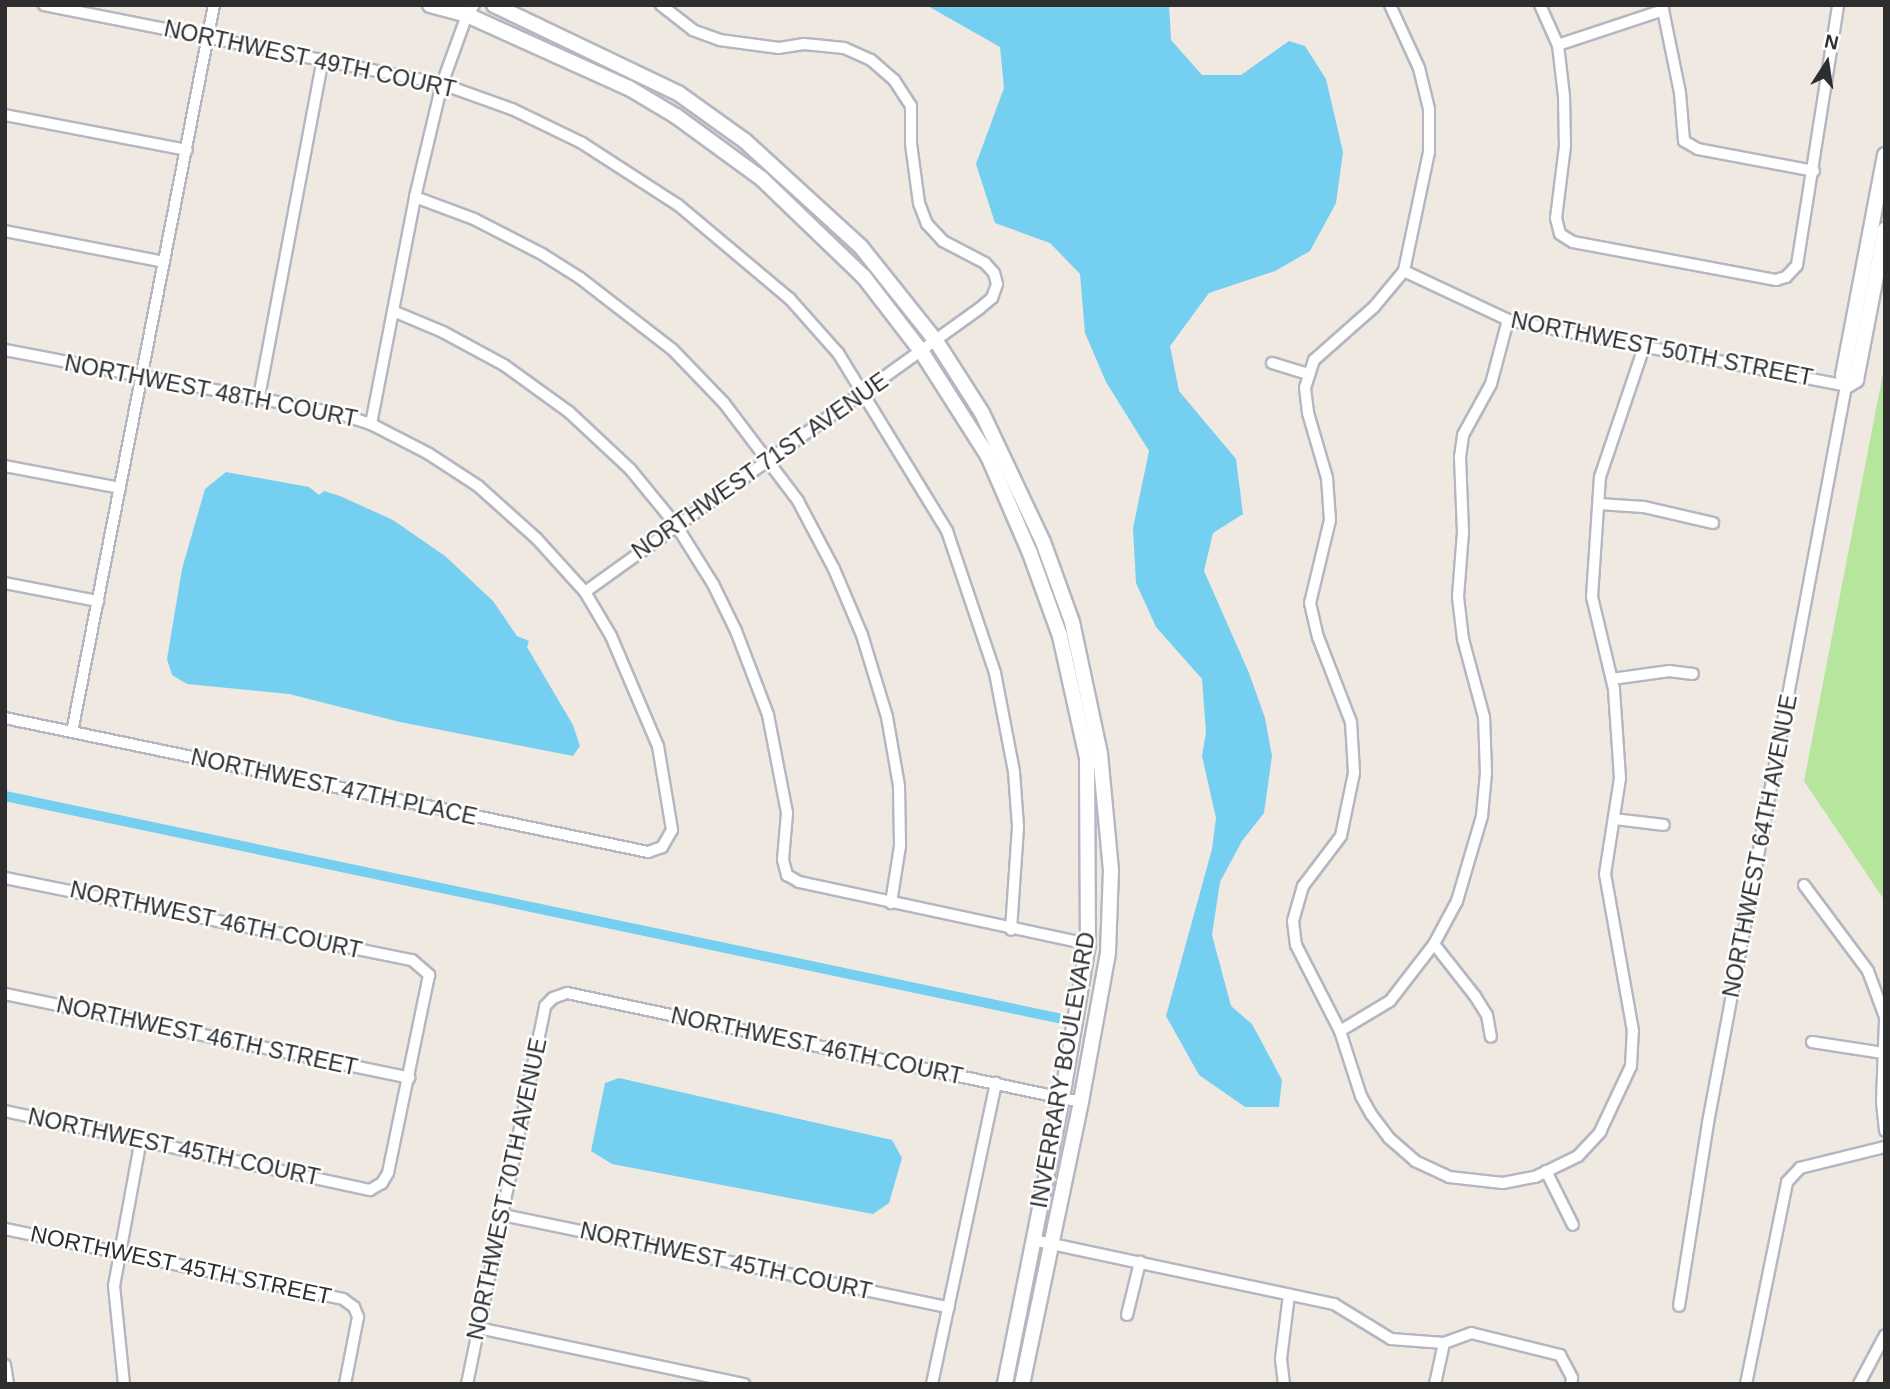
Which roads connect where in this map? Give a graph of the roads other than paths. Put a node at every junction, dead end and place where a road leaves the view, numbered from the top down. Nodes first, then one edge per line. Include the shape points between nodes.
1 (44, 5) edge
2 (214, 5) edge
3 (430, 5) edge
4 (494, 5) edge
5 (661, 5) edge
6 (1390, 5) edge
7 (1540, 5) edge
8 (1838, 5) edge
9 (1662, 7) edge
10 (469, 8) edge
11 (208, 37) junction
12 (1558, 45) junction
13 (323, 59) junction
14 (442, 84) junction
15 (5, 115) edge
16 (187, 150) junction
17 (1885, 155) edge
18 (1814, 171) junction
19 (415, 197) junction
20 (1885, 230) edge
21 (5, 232) edge
22 (164, 262) junction
23 (1404, 271) junction
24 (393, 311) junction
25 (1508, 320) junction
26 (936, 341) junction
27 (1644, 347) junction
28 (5, 350) edge
29 (921, 351) junction
30 (1272, 363) dead end
31 (1309, 374) junction
32 (142, 376) junction
33 (1846, 386) junction
34 (863, 393) junction
35 (260, 397) junction
36 (371, 424) junction
37 (769, 462) junction
38 (5, 466) edge
39 (120, 488) junction
40 (1599, 504) junction
41 (1713, 523) dead end
42 (676, 526) junction
43 (5, 583) edge
44 (585, 592) junction
45 (98, 601) junction
46 (1693, 674) dead end
47 (1612, 679) junction
48 (5, 718) edge
49 (72, 732) junction
50 (1614, 819) junction
51 (1664, 825) dead end
52 (662, 847) joint
53 (5, 878) edge
54 (1804, 885) dead end
55 (891, 903) junction
56 (1011, 930) junction
57 (1088, 944) junction
58 (1434, 944) junction
59 (5, 994) edge
60 (553, 998) joint
61 (1885, 1019) edge
62 (1340, 1031) junction
63 (1491, 1037) dead end
64 (1812, 1042) dead end
65 (1883, 1053) junction
66 (409, 1078) junction
67 (996, 1083) junction
68 (1062, 1098) junction
69 (1081, 1102) junction
70 (5, 1111) edge
71 (1885, 1130) edge
72 (141, 1139) junction
73 (1885, 1147) edge
74 (1546, 1171) junction
75 (503, 1215) junction
76 (1573, 1225) dead end
77 (5, 1229) edge
78 (1033, 1240) junction
79 (1050, 1243) junction
80 (119, 1253) junction
81 (1140, 1262) junction
82 (1289, 1295) junction
83 (1679, 1306) dead end
84 (949, 1307) junction
85 (1127, 1315) dead end
86 (478, 1328) junction
87 (1885, 1335) edge
88 (1444, 1343) junction
89 (5, 1365) edge
90 (8, 1384) edge
91 (124, 1384) edge
92 (345, 1384) edge
93 (467, 1384) edge
94 (744, 1384) edge
95 (932, 1384) edge
96 (1005, 1384) edge
97 (1022, 1384) edge
98 (1284, 1384) edge
99 (1435, 1384) edge
100 (1571, 1384) edge
101 (1746, 1384) edge
102 (1858, 1384) edge

1 - 11 street, NORTHWEST 49TH COURT
2 - 11 street
3 - 10 street, INVERRARY BOULEVARD
4 - 26 street, INVERRARY BOULEVARD via 678,93 745,141 861,247
5 - 26 street, NORTHWEST 71ST AVENUE via 693,30 720,40 779,48 804,44 844,48 871,60 894,80 911,106 919,203 927,224 943,241 985,263 997,284 992,298
6 - 23 street via 1419,68 1429,109 1429,152
7 - 12 street
8 - 18 street
9 - 12 street
9 - 18 street via 1680,93 1684,141 1698,149
10 - 14 street
10 - 29 street, INVERRARY BOULEVARD via 629,88 762,179 864,277
11 - 13 street, NORTHWEST 49TH COURT
11 - 16 street
12 - 18 street via 1565,146 1556,218 1560,234 1573,242 1776,280 1786,278 1797,265
13 - 14 street, NORTHWEST 49TH COURT
13 - 35 street
14 - 19 street
14 - 34 street, NORTHWEST 49TH COURT via 512,109 582,143 678,205 790,299 838,354
15 - 16 street
16 - 22 street
17 - 33 street, NORTHWEST 64TH AVENUE via 1843,375
19 - 24 street
19 - 37 street via 474,219 580,278 672,349 724,403
20 - 33 street, NORTHWEST 64TH AVENUE via 1856,380
21 - 22 street
22 - 32 street
23 - 25 street, NORTHWEST 50TH STREET
23 - 31 street via 1374,307 1314,360
24 - 36 street
24 - 42 street via 505,365 569,412 630,469
25 - 27 street, NORTHWEST 50TH STREET
25 - 58 street via 1491,384 1463,435 1460,457 1463,532 1458,597 1463,639 1484,718 1482,816 1457,901
26 - 29 street, NORTHWEST 71ST AVENUE
26 - 69 street, INVERRARY BOULEVARD via 994,435 1043,542 1072,622 1100,754 1111,870 1108,953
27 - 33 street, NORTHWEST 50TH STREET
27 - 40 street via 1605,460
28 - 32 street, NORTHWEST 48TH COURT
29 - 34 street, NORTHWEST 71ST AVENUE
29 - 57 street, INVERRARY BOULEVARD via 988,456 1060,636 1087,758
30 - 31 street
31 - 62 street via 1305,388 1308,414 1327,478 1330,520 1310,604 1351,722 1354,773 1341,836 1303,886 1293,921 1296,945
32 - 35 street, NORTHWEST 48TH COURT
32 - 39 street
33 - 83 street, NORTHWEST 64TH AVENUE via 1708,1123
34 - 37 street, NORTHWEST 71ST AVENUE
34 - 56 street, NORTHWEST 49TH COURT via 947,531 995,673 1018,827
35 - 36 street, NORTHWEST 48TH COURT
36 - 44 street, NORTHWEST 48TH COURT via 478,486 537,539
37 - 42 street, NORTHWEST 71ST AVENUE
37 - 55 street via 798,501 834,569 862,635 887,718 899,786 900,846
38 - 39 street
39 - 45 street
40 - 41 street via 1644,507
40 - 47 street via 1592,597
42 - 44 street, NORTHWEST 71ST AVENUE
42 - 55 street via 736,631 768,715 787,813 783,860 787,875 799,882
43 - 45 street
44 - 52 street, NORTHWEST 48TH COURT via 626,668 658,746 672,830
45 - 49 street
46 - 47 street via 1669,671
47 - 50 street via 1620,778
48 - 49 street, NORTHWEST 47TH PLACE
49 - 52 street, NORTHWEST 47TH PLACE via 648,852
50 - 51 street
50 - 74 street via 1605,874 1633,1031 1631,1066 1600,1132 1578,1156
53 - 66 street, NORTHWEST 46TH COURT via 412,960 425,969 429,985
54 - 61 street via 1868,971
55 - 56 street
56 - 57 street
57 - 68 street, INVERRARY BOULEVARD
58 - 62 street via 1390,1001
58 - 63 street via 1488,1015
59 - 66 street, NORTHWEST 46TH STREET
60 - 67 street, NORTHWEST 46TH COURT via 567,993
60 - 75 street, NORTHWEST 70TH AVENUE via 545,1006
61 - 65 street
62 - 74 street via 1361,1096 1389,1138 1415,1161 1449,1177 1472,1181 1503,1183
64 - 65 street
65 - 71 street
66 - 72 street, NORTHWEST 45TH COURT via 388,1173 370,1190
67 - 68 street, NORTHWEST 46TH COURT
67 - 84 street
68 - 69 street, NORTHWEST 46TH COURT
68 - 78 street, INVERRARY BOULEVARD
69 - 79 street, INVERRARY BOULEVARD
70 - 72 street, NORTHWEST 45TH COURT
72 - 80 street
73 - 101 street via 1800,1168 1787,1182
74 - 76 street
75 - 84 street, NORTHWEST 45TH COURT
75 - 86 street, NORTHWEST 70TH AVENUE
77 - 80 street, NORTHWEST 45TH STREET
78 - 79 street
78 - 96 street, INVERRARY BOULEVARD
79 - 81 street
79 - 97 street, INVERRARY BOULEVARD
80 - 91 street via 114,1286
80 - 92 street, NORTHWEST 45TH STREET via 342,1299 354,1307 358,1317
81 - 82 street
81 - 85 street
82 - 88 street via 1334,1304 1391,1339
82 - 98 street via 1281,1359
84 - 95 street
86 - 93 street, NORTHWEST 70TH AVENUE
86 - 94 street
87 - 102 street
88 - 99 street
88 - 100 street via 1471,1333 1560,1355
89 - 90 street

